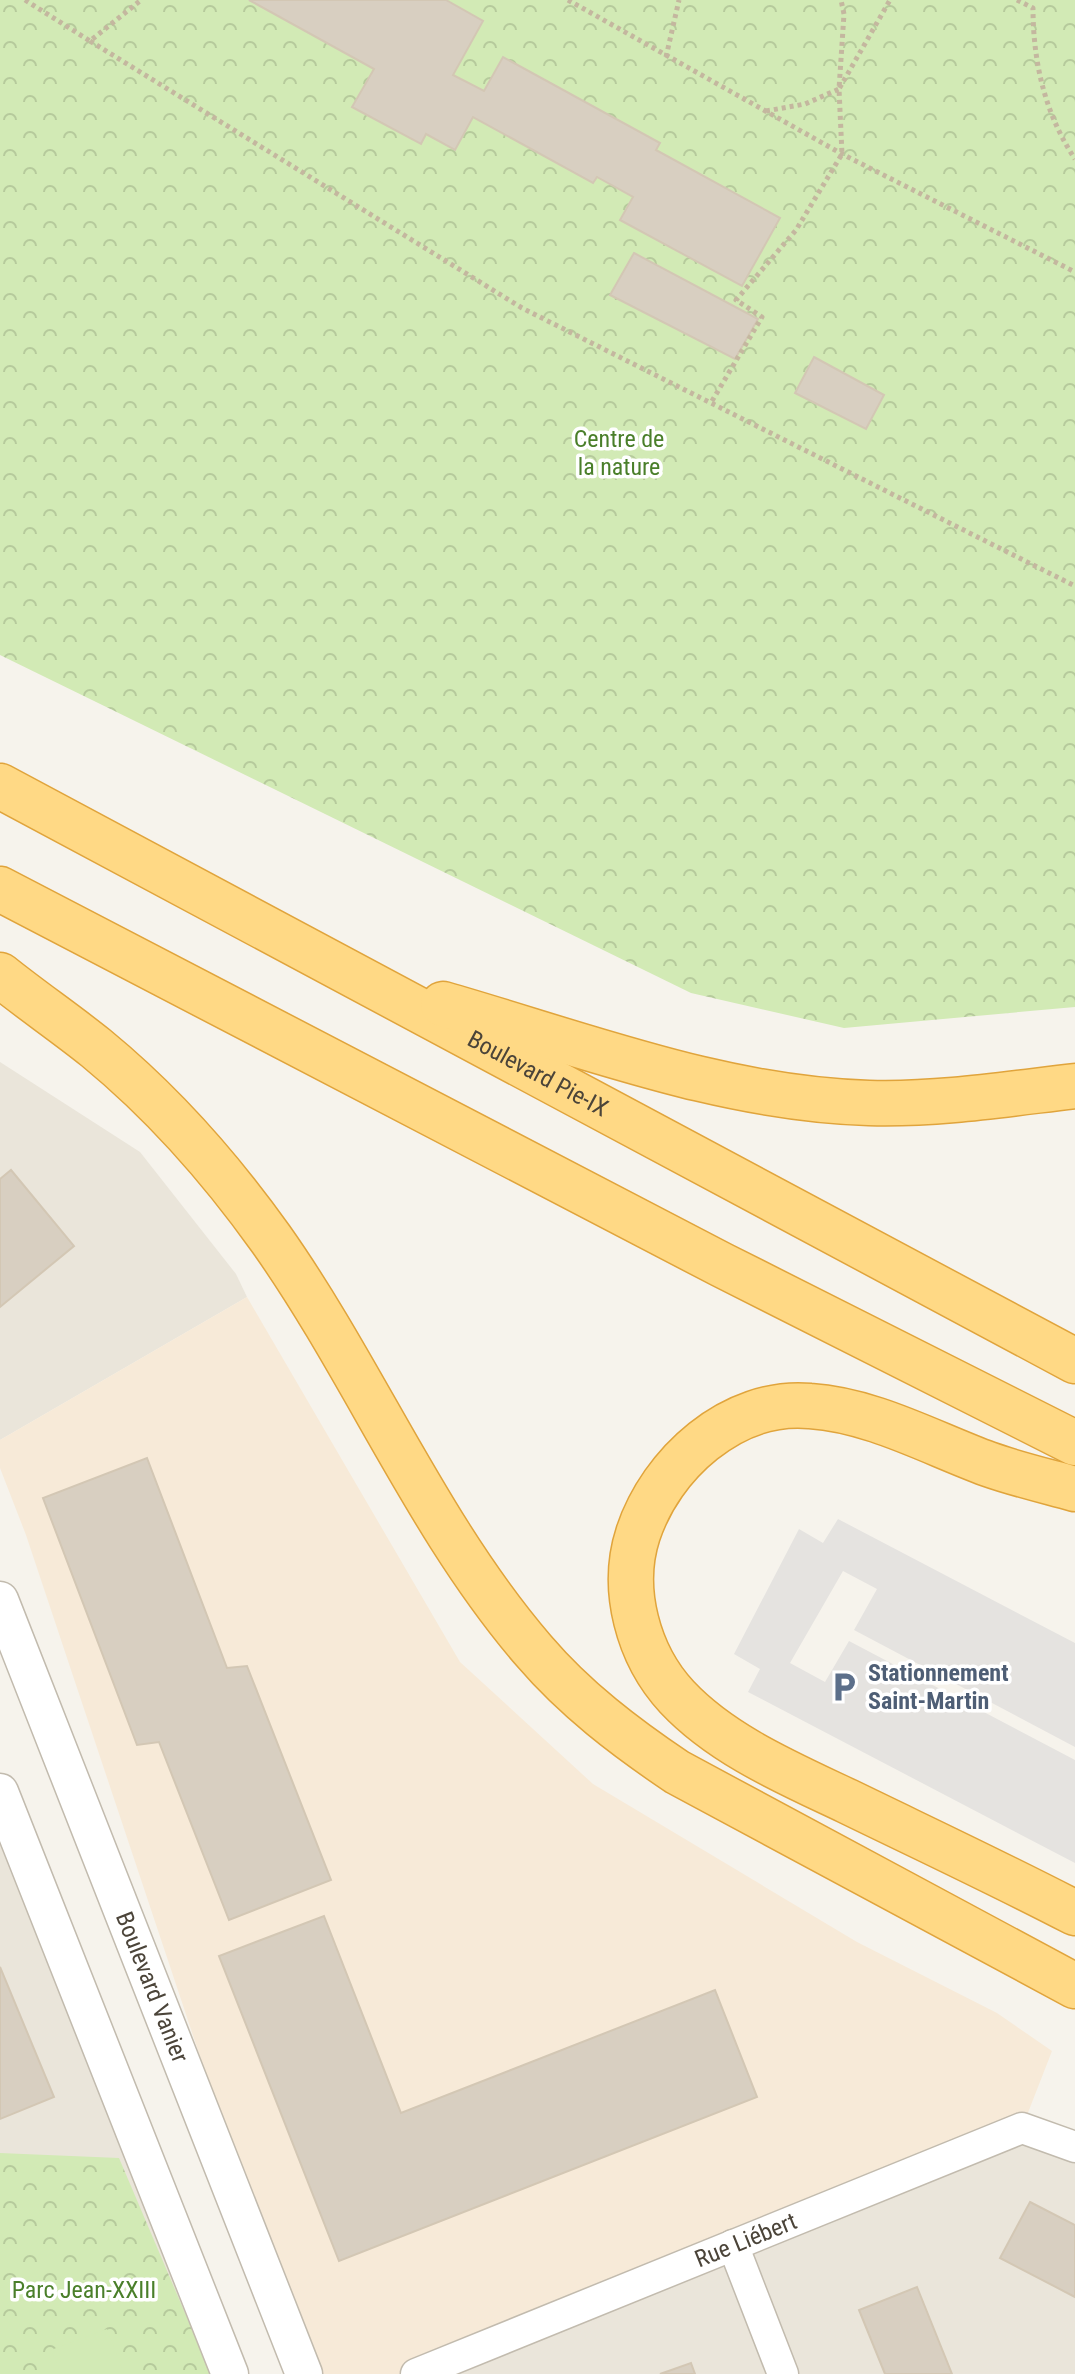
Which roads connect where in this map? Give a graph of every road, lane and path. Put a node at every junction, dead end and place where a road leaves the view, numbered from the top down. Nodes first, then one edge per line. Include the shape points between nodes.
1 (25, 0) edge
2 (141, 0) edge
3 (568, 0) edge
4 (679, 0) edge
5 (841, 0) edge
6 (890, 0) edge
7 (1017, 0) edge
8 (90, 41) junction
9 (666, 57) junction
10 (839, 89) junction
11 (766, 111) junction
12 (842, 154) junction
13 (1075, 159) edge
14 (1075, 272) edge
15 (712, 401) junction
16 (1075, 586) edge
17 (0, 786) edge
18 (0, 889) edge
19 (0, 975) edge
20 (360, 980) junction
21 (1075, 1086) edge
22 (1075, 1361) edge
23 (1075, 1443) edge
24 (1075, 1489) edge
25 (0, 1600) edge
26 (0, 1792) edge
27 (1075, 1913) edge
28 (1075, 1986) edge
29 (1075, 2147) edge
30 (733, 2245) junction
31 (230, 2374) edge
32 (304, 2374) edge
33 (416, 2374) edge
34 (783, 2374) edge

1 - 8 path
2 - 8 path
3 - 9 path
4 - 9 path
5 - 10 path
6 - 10 path
7 - 13 path via 1033,8 1041,86
8 - 15 path via 522,308
9 - 11 path
10 - 11 path via 805,104
10 - 12 path
11 - 12 path
12 - 14 path
12 - 15 path via 796,230 736,300 762,317
15 - 16 path
17 - 20 highway, Boulevard Pie-IX
18 - 23 highway
19 - 28 highway via 132,1081 236,1192 298,1278 476,1576 566,1685 677,1772
20 - 21 highway via 708,1081 799,1098 909,1103
20 - 22 highway, Boulevard Pie-IX
24 - 27 highway via 991,1465 862,1416 812,1406 774,1409 722,1429 670,1473 640,1527 630,1583 639,1630 660,1674 718,1731 793,1775
25 - 32 street, Boulevard Vanier
26 - 31 street
29 - 30 street, Rue Liébert via 1022,2128
30 - 33 street, Rue Liébert
30 - 34 street

